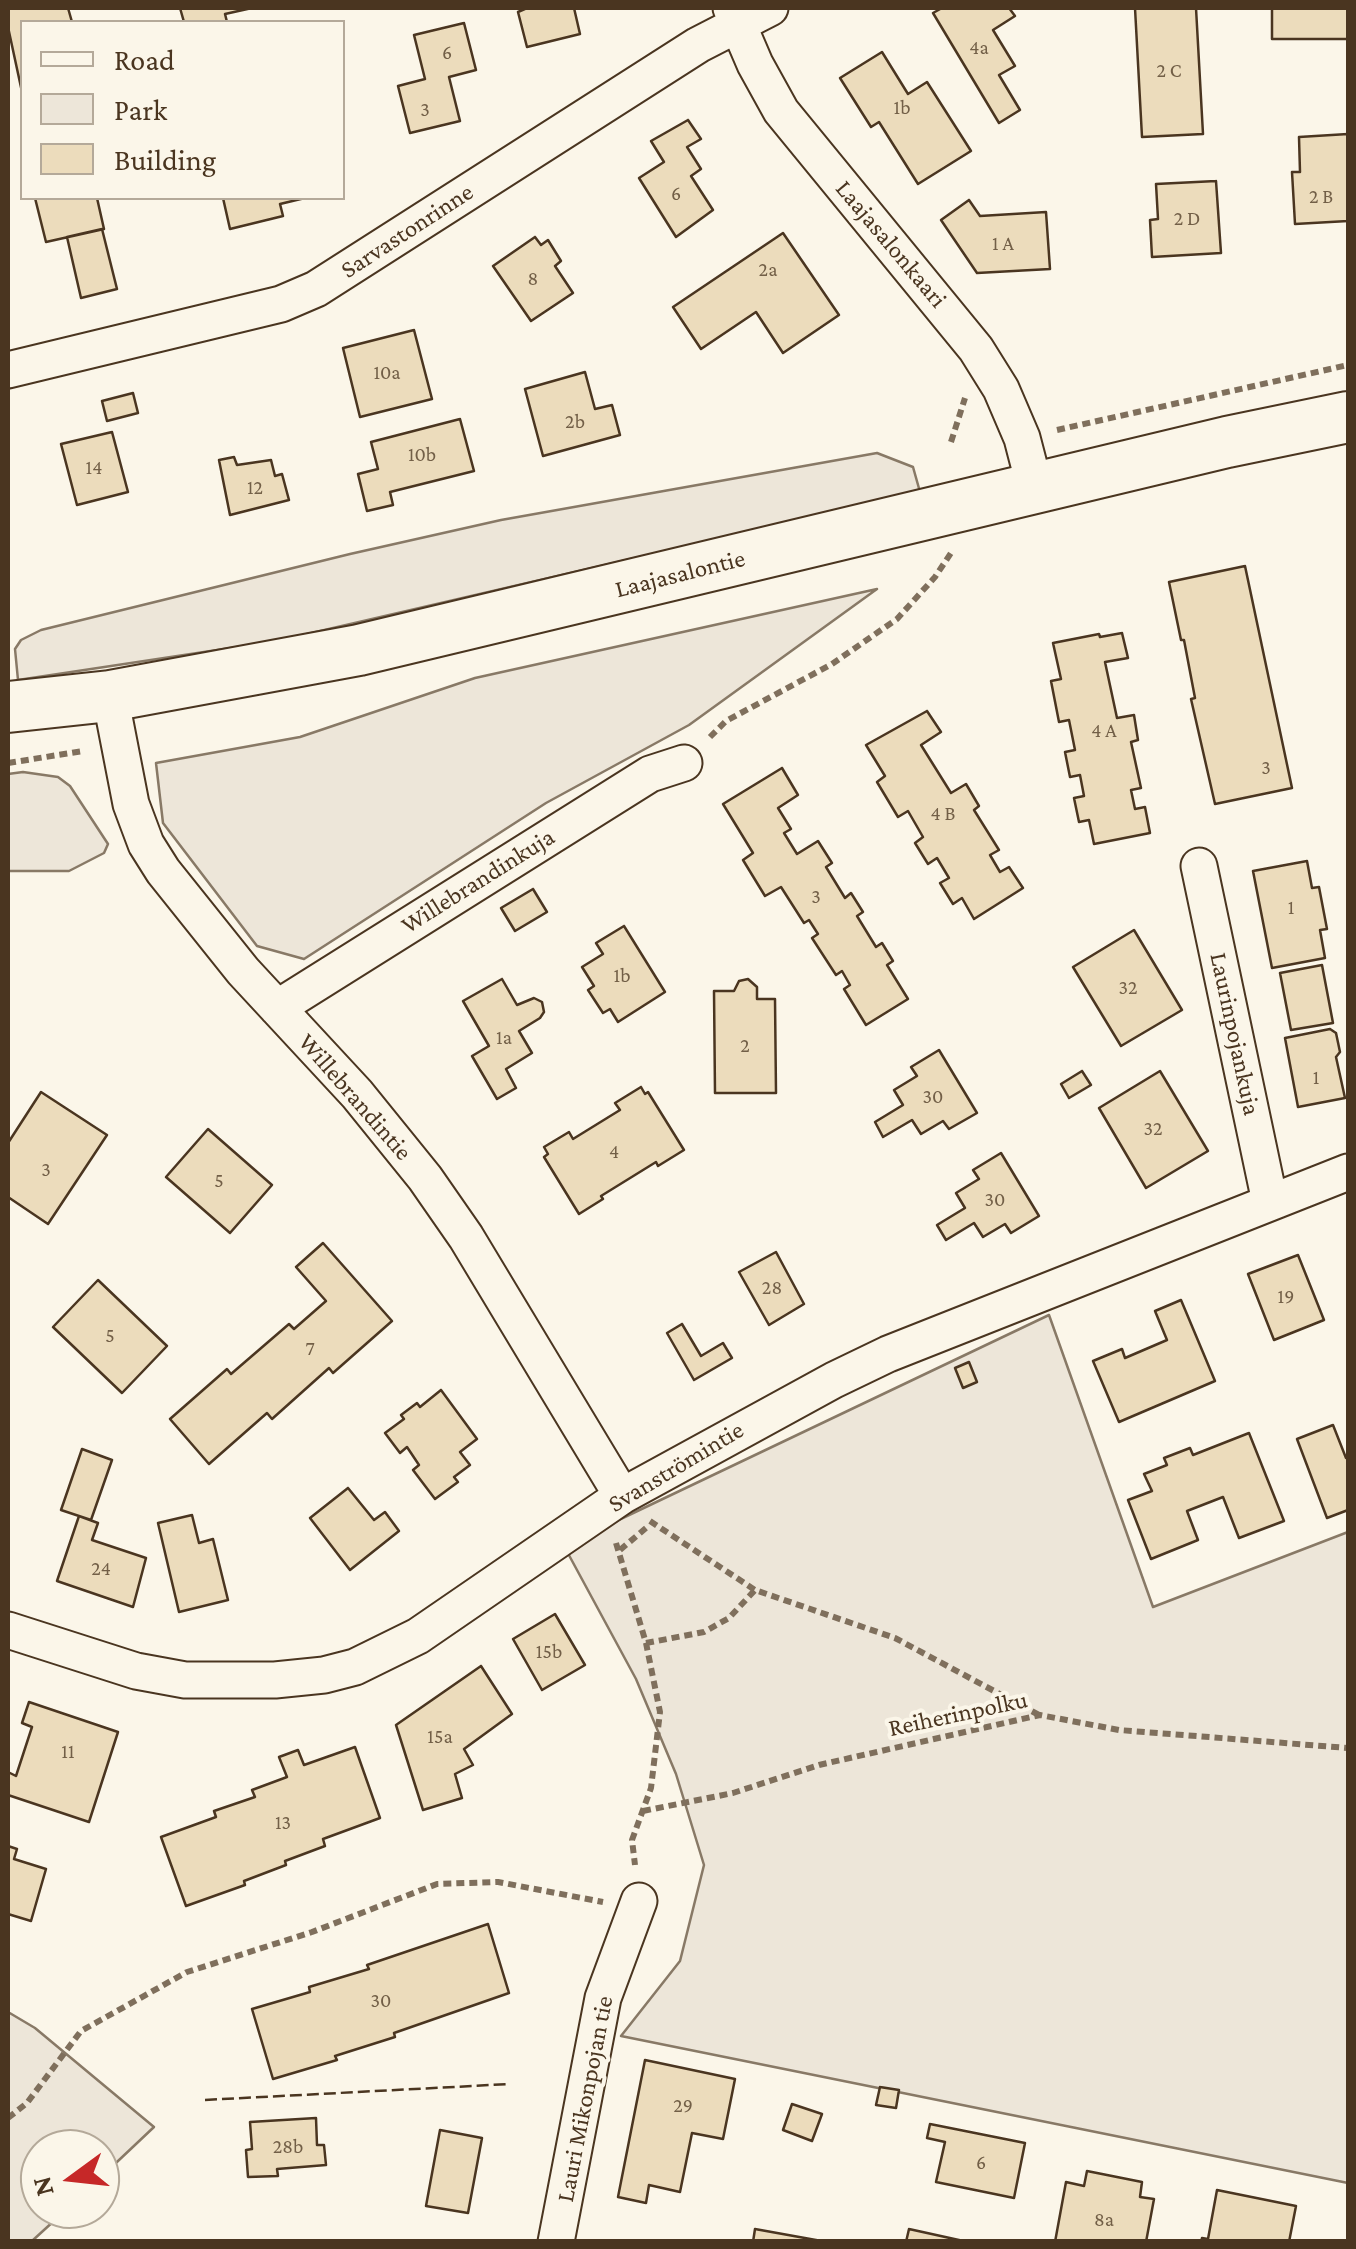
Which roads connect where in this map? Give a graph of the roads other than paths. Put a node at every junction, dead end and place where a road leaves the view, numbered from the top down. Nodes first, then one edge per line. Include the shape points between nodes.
1 (770, 8) edge
2 (733, 16) edge
3 (8, 370) edge
4 (1348, 417) edge
5 (1036, 488) junction
6 (8, 708) edge
7 (114, 720) junction
8 (684, 763) road end
9 (1199, 866) dead end
10 (276, 1008) junction
11 (1348, 1172) edge
12 (1270, 1202) junction
13 (622, 1496) junction
14 (8, 1630) edge
15 (623, 1902) road end
16 (556, 2242) edge

1 - 2 street, Sarvastonrinne
2 - 3 street, Sarvastonrinne via 698,45 316,289 281,304
2 - 5 street, Laajasalonkaari via 781,111 970,340 1006,401
4 - 5 main road, Laajasalontie
5 - 7 main road, Laajasalontie via 358,650
6 - 7 main road, Laajasalontie
7 - 10 street, Willebrandintie via 146,844
8 - 10 street, Willebrandinkuja via 650,774
9 - 12 street, Laurinpojankuja
10 - 13 street, Willebrandintie via 425,1178
11 - 12 street, Svanströmintie
12 - 13 street, Svanströmintie via 888,1354
13 - 14 street, Svanströmintie via 418,1636 324,1675 186,1680 136,1672
15 - 16 street, Lauri Mikonpojan tie

